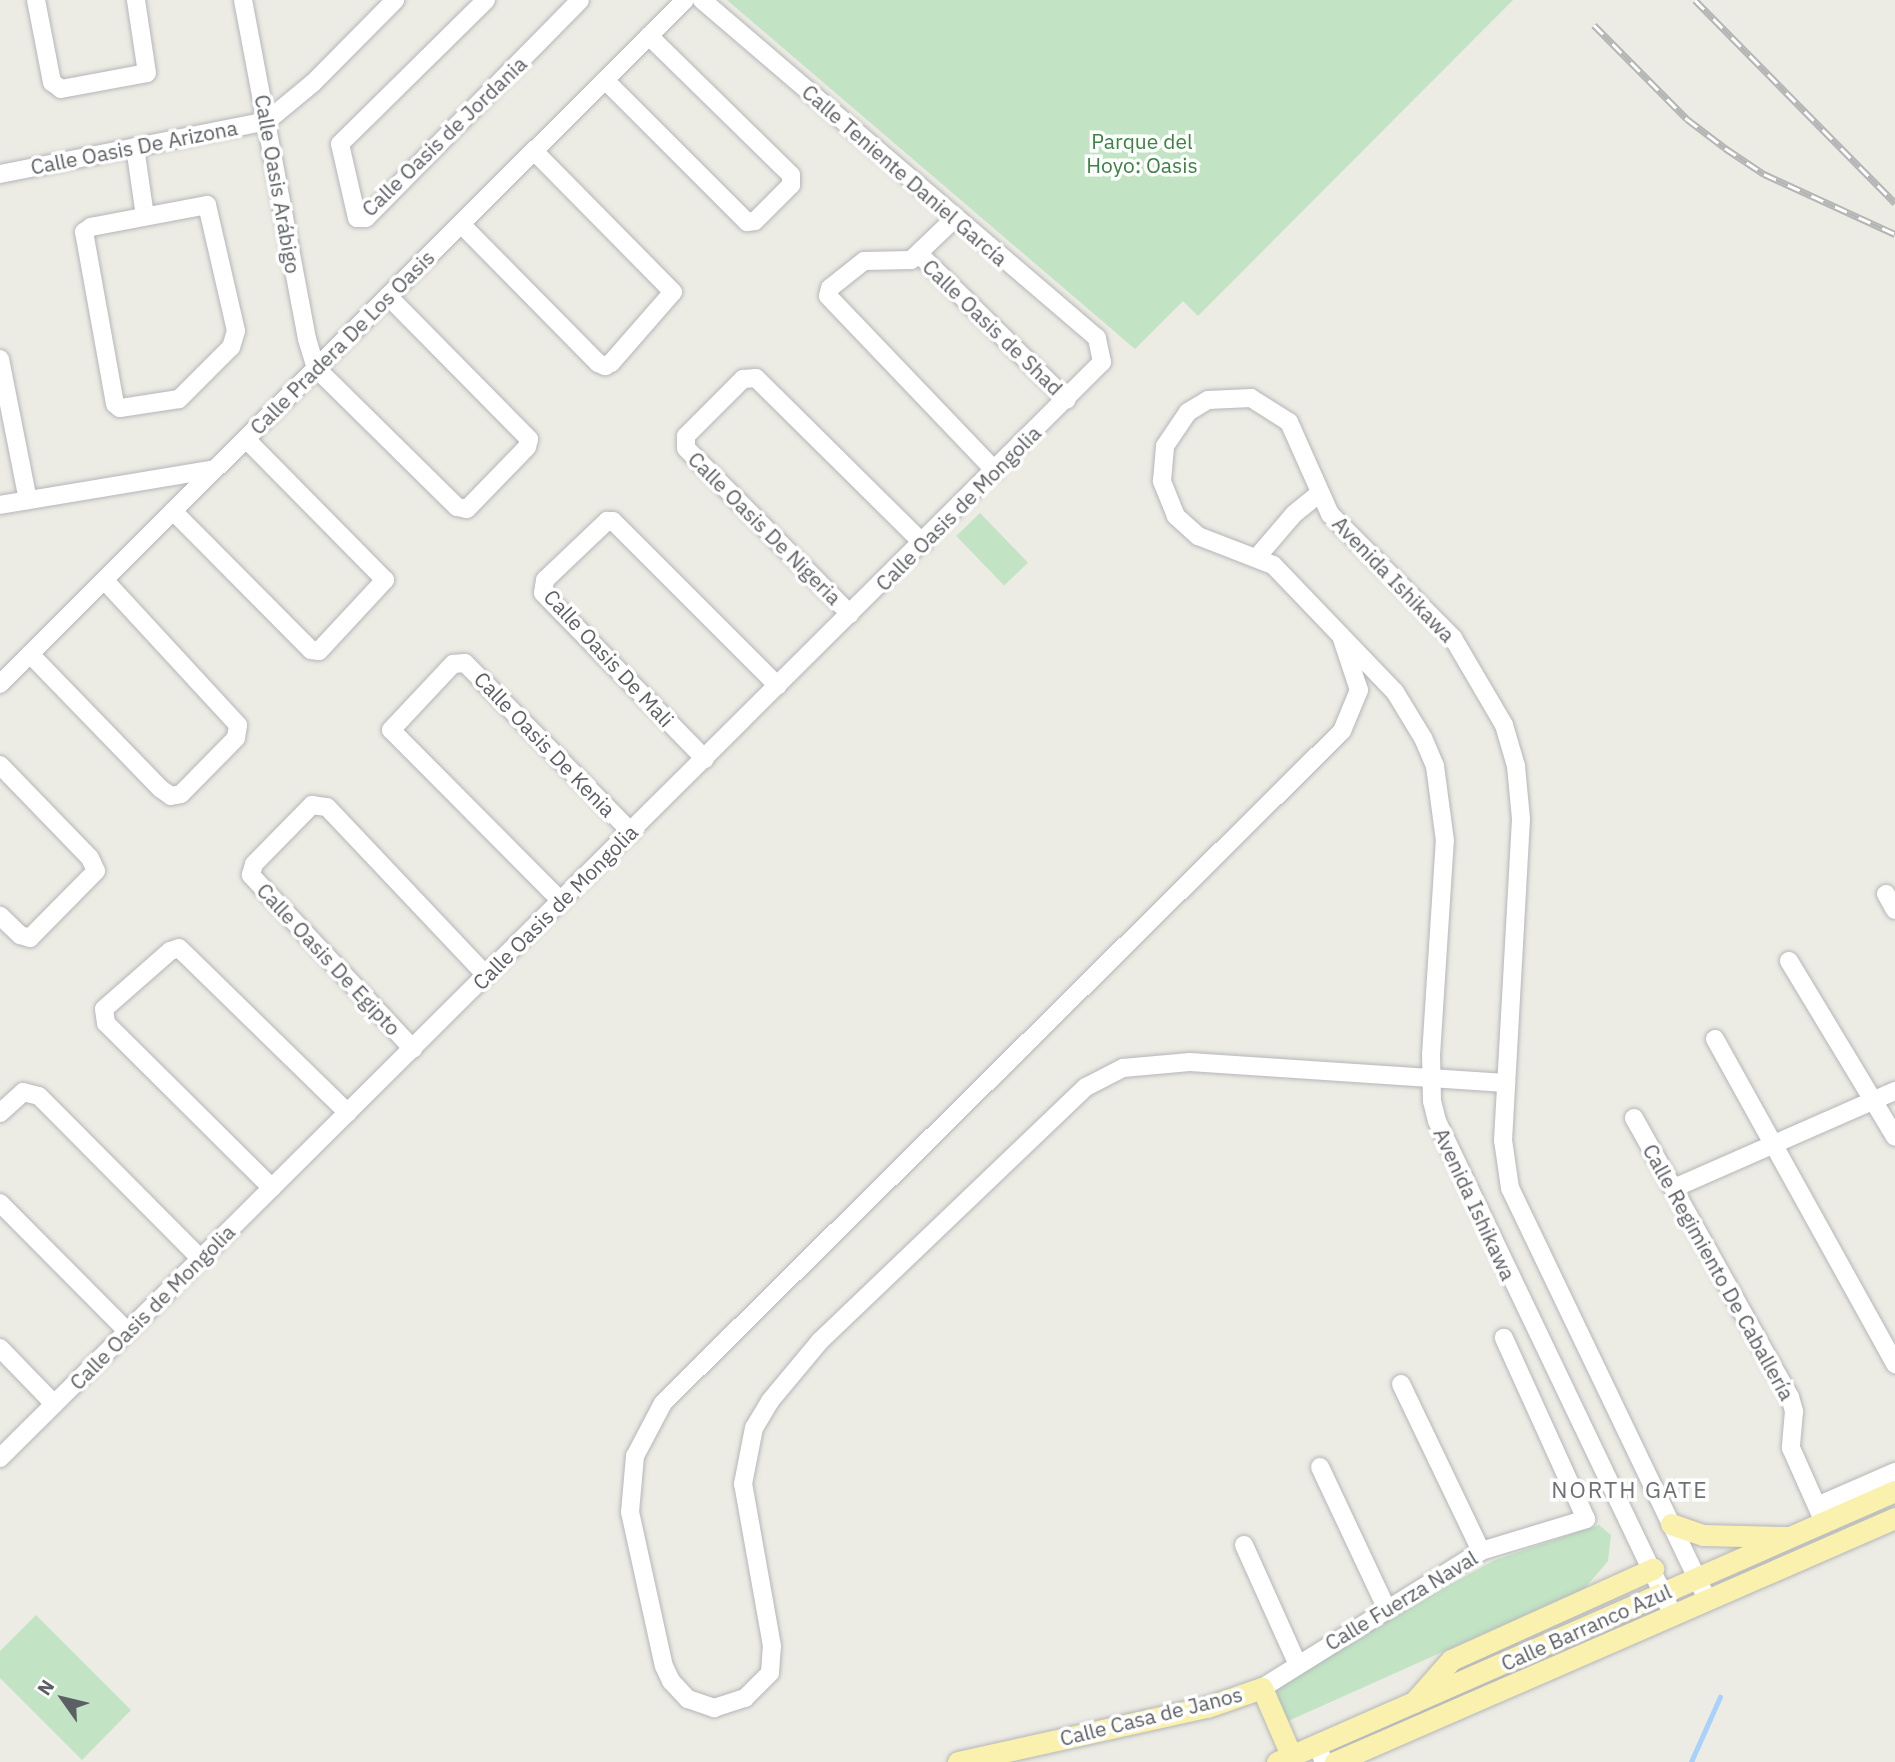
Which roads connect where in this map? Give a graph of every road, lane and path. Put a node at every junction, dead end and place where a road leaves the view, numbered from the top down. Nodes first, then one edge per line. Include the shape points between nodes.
1 (36, 0) edge
2 (136, 0) edge
3 (243, 0) edge
4 (395, 0) edge
5 (486, 0) edge
6 (580, 0) edge
7 (685, 0) edge
8 (702, 0) edge
9 (649, 36) junction
10 (605, 80) junction
11 (267, 121) junction
12 (135, 147) junction
13 (534, 151) junction
14 (0, 174) edge
15 (145, 216) junction
16 (955, 218) junction
17 (461, 224) junction
18 (919, 255) junction
19 (388, 296) junction
20 (1103, 353) joint
21 (0, 359) edge
22 (316, 368) junction
23 (1067, 400) junction
24 (246, 439) junction
25 (215, 469) junction
26 (995, 471) junction
27 (1319, 494) junction
28 (28, 500) junction
29 (0, 505) edge
30 (173, 511) junction
31 (922, 543) junction
32 (1258, 556) junction
33 (104, 580) junction
34 (850, 614) junction
35 (1340, 632) junction
36 (30, 654) junction
37 (0, 684) edge
38 (778, 686) junction
39 (705, 759) junction
40 (0, 765) edge
41 (631, 832) junction
42 (1886, 894) dead end
43 (561, 901) junction
44 (1895, 910) edge
45 (0, 916) edge
46 (1789, 961) dead end
47 (486, 975) junction
48 (1715, 1039) dead end
49 (413, 1049) junction
50 (1431, 1079) junction
51 (1506, 1083) junction
52 (1895, 1091) edge
53 (1874, 1100) junction
54 (0, 1113) edge
55 (348, 1113) junction
56 (1634, 1118) dead end
57 (1895, 1137) edge
58 (1774, 1144) junction
59 (272, 1188) junction
60 (1674, 1188) junction
61 (0, 1203) edge
62 (201, 1259) junction
63 (127, 1331) junction
64 (1504, 1338) dead end
65 (2, 1355) edge
66 (1895, 1364) edge
67 (1401, 1384) dead end
68 (54, 1404) junction
69 (0, 1458) edge
70 (1320, 1467) dead end
71 (1895, 1472) edge
72 (1895, 1491) edge
73 (1820, 1514) junction
74 (1895, 1518) edge
75 (1671, 1524) junction
76 (1788, 1538) junction
77 (1244, 1545) dead end
78 (1480, 1551) junction
79 (1653, 1569) junction
80 (1697, 1578) junction
81 (1663, 1592) junction
82 (1707, 1599) junction
83 (1386, 1607) junction
84 (1673, 1615) junction
85 (1297, 1663) junction
86 (1262, 1688) junction
87 (1414, 1702) junction
88 (1321, 1753) edge
89 (1288, 1760) edge
90 (958, 1762) edge
91 (1335, 1762) edge

1 - 2 street via 56,87 146,73
3 - 11 street, Calle Oasis Arábigo
4 - 11 street, Calle Oasis De Arizona
5 - 6 street, Calle Oasis de Jordania via 340,144 357,218 366,218
7 - 9 street, Calle Pradera De Los Oasis
8 - 16 street, Calle Teniente Daniel García
9 - 10 street, Calle Pradera De Los Oasis
9 - 10 street via 791,175 791,185 755,221 747,222
10 - 13 street, Calle Pradera De Los Oasis
11 - 12 street, Calle Oasis De Arizona
11 - 22 street, Calle Oasis Arábigo
12 - 14 street, Calle Oasis De Arizona
12 - 15 street
13 - 17 street, Calle Pradera De Los Oasis
13 - 17 street via 673,292 670,301 611,363 601,366
15 - 15 street via 84,232 115,404 120,408 179,399 226,354 236,331 210,207 200,204
16 - 18 street
16 - 20 street, Calle Teniente Daniel García via 1097,338
17 - 19 street, Calle Pradera De Los Oasis
18 - 23 street, Calle Oasis de Shad
18 - 26 street via 903,263 860,263 830,288 829,299
19 - 22 street, Calle Pradera De Los Oasis
19 - 22 street via 529,439 527,447 469,507 457,507
20 - 23 street, Calle Oasis de Mongolia via 1097,370
21 - 28 street
22 - 24 street, Calle Pradera De Los Oasis
23 - 26 street, Calle Oasis de Mongolia
24 - 25 street, Calle Pradera De Los Oasis
24 - 30 street via 385,580 319,651 310,650
25 - 28 street
25 - 30 street, Calle Pradera De Los Oasis
26 - 31 street, Calle Oasis de Mongolia
27 - 32 street via 1294,514
27 - 32 street, Avenida Ishikawa via 1298,434 1265,404 1222,397 1188,412 1165,446 1161,467 1168,503 1198,536
27 - 51 street, Avenida Ishikawa via 1331,514 1453,638 1504,725 1518,778 1521,819
28 - 29 street
30 - 33 street, Calle Pradera De Los Oasis
31 - 34 street, Calle Oasis de Mongolia
31 - 34 street, Calle Oasis De Nigeria via 753,376 743,379 685,440 686,448
32 - 35 street, Avenida Ishikawa via 1273,565
33 - 36 street, Calle Pradera De Los Oasis
33 - 36 street via 238,724 236,738 181,794 171,796 161,789
34 - 38 street, Calle Oasis de Mongolia
35 - 50 street, Avenida Ishikawa via 1410,712 1435,766 1443,798 1445,841
35 - 50 street via 1359,690 1342,732 663,1402 635,1456 630,1513 664,1665 678,1690 699,1704 726,1706 757,1689 769,1673 772,1646 743,1484 754,1428 769,1401 820,1341 1069,1099 1123,1068 1158,1063
36 - 37 street, Calle Pradera De Los Oasis
38 - 39 street, Calle Oasis de Mongolia
38 - 39 street, Calle Oasis De Mali via 613,521 607,521 545,580 543,593
39 - 41 street, Calle Oasis de Mongolia
40 - 45 street via 90,858 96,871 30,939 20,936
41 - 43 street, Calle Oasis de Mongolia
41 - 43 street, Calle Oasis De Kenia via 465,663 456,663 443,674 391,730
42 - 44 street
43 - 47 street, Calle Oasis de Mongolia
46 - 53 street
47 - 49 street, Calle Oasis de Mongolia
47 - 49 street, Calle Oasis De Egipto via 327,807 312,805 254,863 251,875
48 - 58 street
49 - 55 street, Calle Oasis de Mongolia
50 - 51 street
50 - 79 street, Avenida Ishikawa via 1444,1141
51 - 75 street, Avenida Ishikawa via 1503,1140 1510,1188
52 - 53 street
53 - 57 street
53 - 58 street
54 - 62 street via 18,1094 28,1091 39,1096
55 - 59 street, Calle Oasis de Mongolia
55 - 59 street via 179,948 170,950 104,1009 106,1023
56 - 60 street, Calle Regimiento De Caballería
58 - 60 street
58 - 66 street
59 - 62 street, Calle Oasis de Mongolia
60 - 73 street, Calle Regimiento De Caballería via 1790,1396 1794,1411 1791,1448
61 - 63 street
62 - 63 street, Calle Oasis de Mongolia
63 - 68 street, Calle Oasis de Mongolia
64 - 78 street, Calle Fuerza Naval via 1586,1516
65 - 68 street
67 - 78 street
68 - 69 street, Calle Oasis de Mongolia
70 - 83 street
71 - 73 street
72 - 73 main road, Calle Barranco Azul
73 - 76 main road, Calle Barranco Azul
74 - 82 main road, Calle Barranco Azul
75 - 76 main road via 1703,1535
75 - 80 street, Avenida Ishikawa
76 - 80 main road, Calle Barranco Azul
77 - 85 street
78 - 83 street, Calle Fuerza Naval
79 - 81 street, Avenida Ishikawa
79 - 87 main road via 1451,1660
80 - 81 main road, Calle Barranco Azul
80 - 82 street, Avenida Ishikawa
81 - 84 street, Avenida Ishikawa
81 - 87 main road, Calle Barranco Azul
82 - 84 main road, Calle Barranco Azul
83 - 85 street, Calle Fuerza Naval
84 - 91 main road, Calle Barranco Azul
85 - 86 street, Calle Fuerza Naval
86 - 89 main road
86 - 90 main road, Calle Casa de Janos via 1207,1707
87 - 88 main road, Calle Barranco Azul
88 - 89 main road, Calle Barranco Azul

